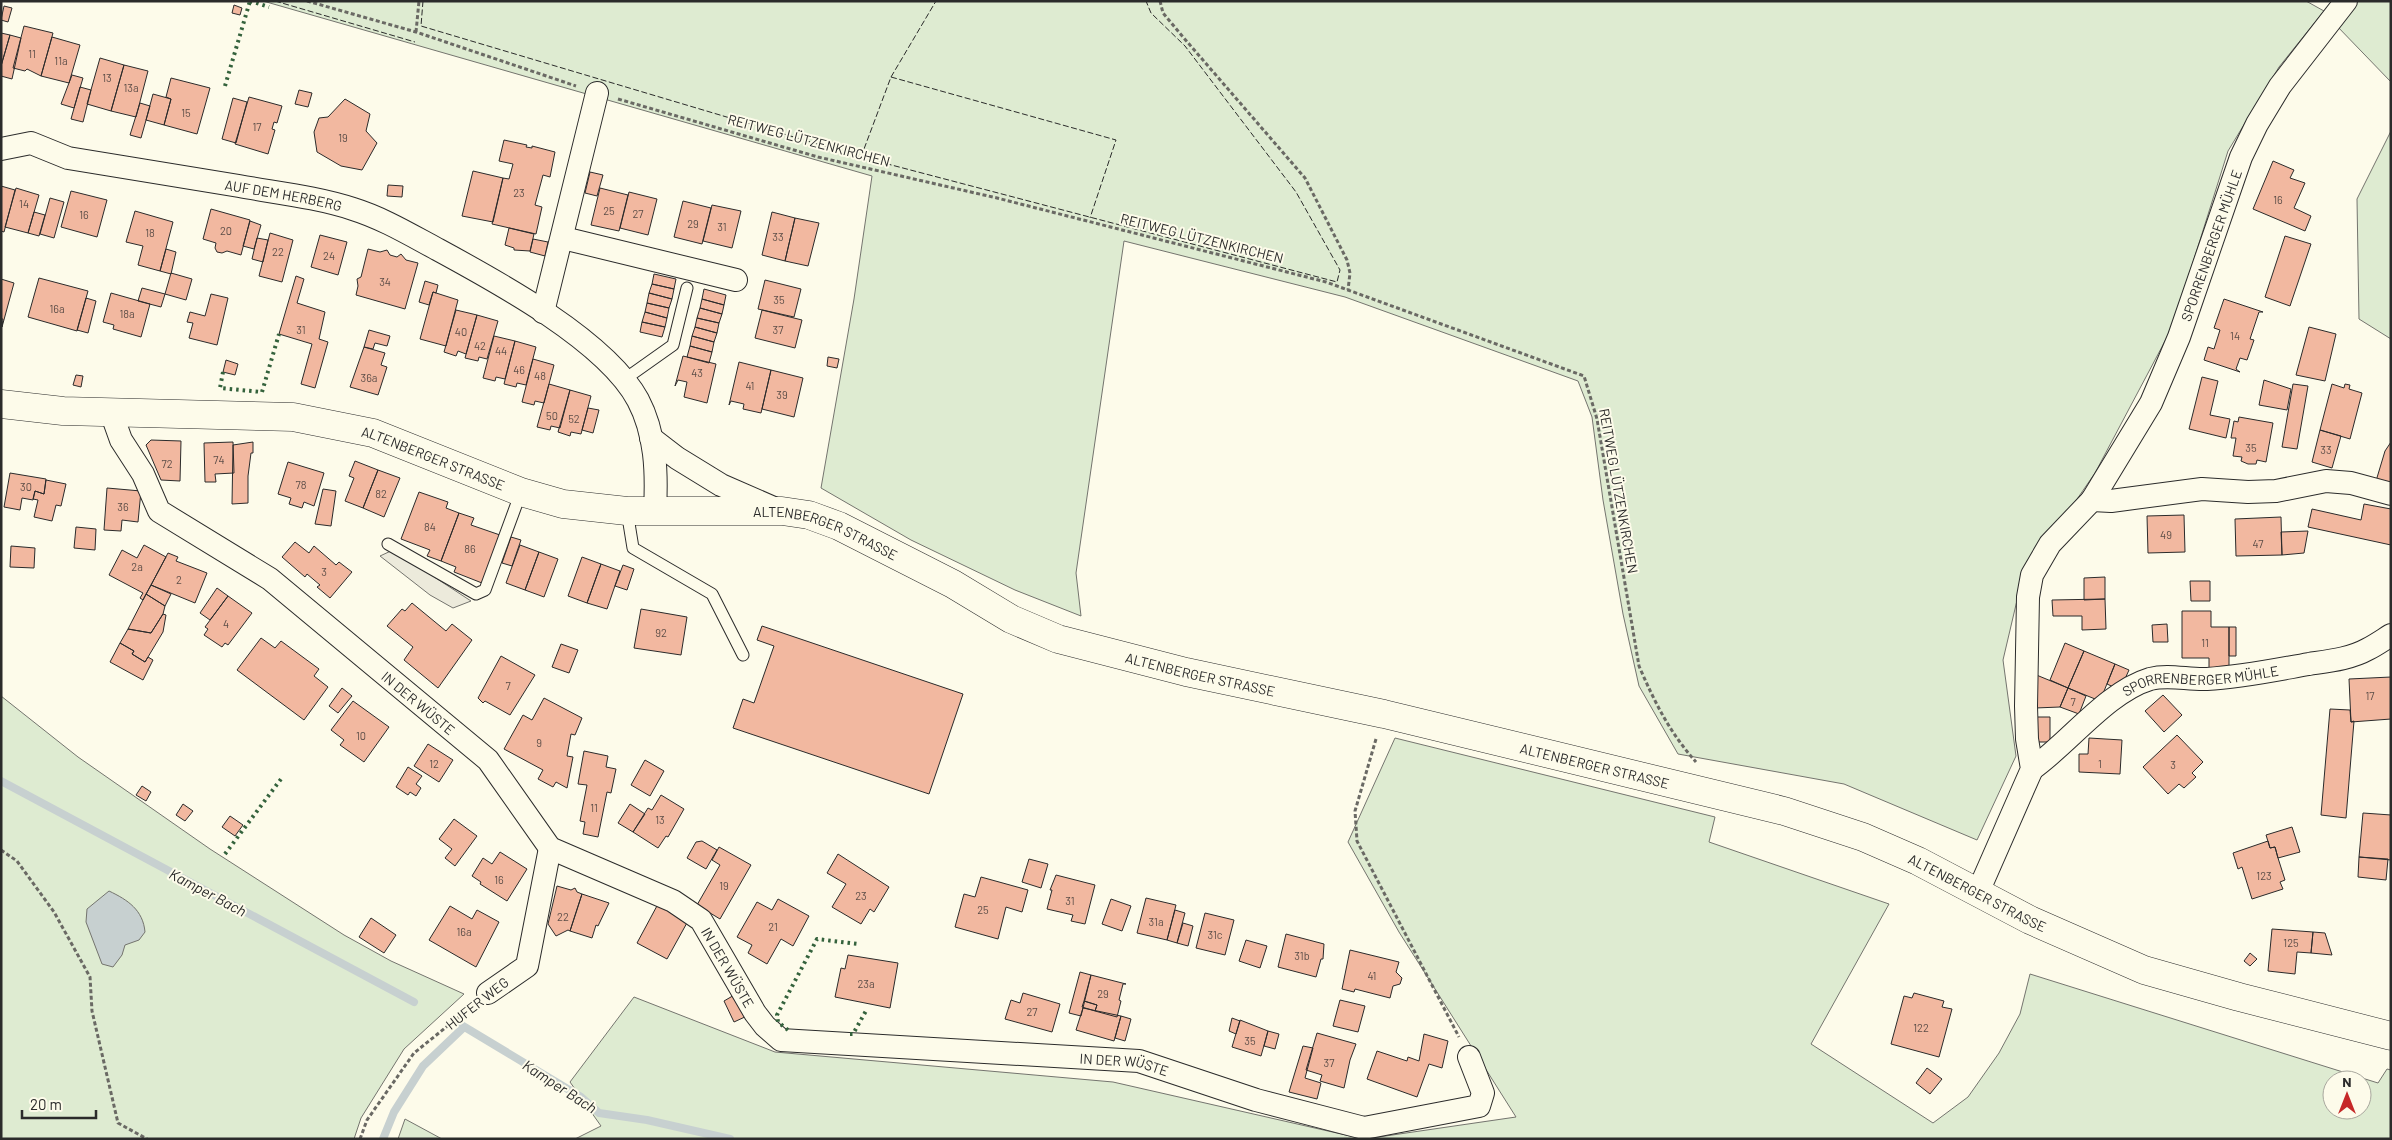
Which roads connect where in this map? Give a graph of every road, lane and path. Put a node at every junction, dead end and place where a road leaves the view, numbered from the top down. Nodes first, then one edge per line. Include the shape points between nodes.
1 (307, 1) edge
2 (419, 1) edge
3 (1160, 1) edge
4 (2346, 1) edge
5 (416, 32) junction
6 (597, 93) junction
7 (1, 149) edge
8 (563, 238) junction
9 (736, 280) dead end
10 (687, 288) dead end
11 (1348, 290) junction
12 (543, 312) junction
13 (625, 379) junction
14 (1, 404) edge
15 (111, 412) junction
16 (651, 438) junction
17 (520, 492) junction
18 (2391, 494) edge
19 (2092, 500) junction
20 (655, 510) junction
21 (627, 511) junction
22 (782, 511) junction
23 (388, 544) dead end
24 (2391, 635) edge
25 (743, 655) dead end
26 (1384, 714) junction
27 (2032, 768) junction
28 (1700, 791) junction
29 (550, 848) junction
30 (1, 850) edge
31 (1978, 892) junction
32 (488, 993) joint
33 (2391, 1036) edge
34 (1469, 1057) joint
35 (147, 1139) edge
36 (360, 1139) edge

1 - 5 path, REITWEG LÜTZENKIRCHEN
2 - 5 path
3 - 11 path via 1163,13 1305,178 1347,260 1350,273
4 - 19 street, SPORRENBERGER MÜHLE via 2280,86 2257,124 2227,194 2167,368 2151,403
5 - 6 path, REITWEG LÜTZENKIRCHEN
6 - 8 street
6 - 11 path, REITWEG LÜTZENKIRCHEN via 818,157 997,198
7 - 12 street, AUF DEM HERBERG via 31,143 68,158 314,199 355,210 477,270
8 - 9 street
8 - 12 street
10 - 13 lane via 673,345
11 - 28 path, REITWEG LÜTZENKIRCHEN via 1584,376 1597,419 1640,666 1654,700 1677,740 1699,765
12 - 13 street, AUF DEM HERBERG via 586,342
13 - 16 street, AUF DEM HERBERG via 638,401
14 - 15 main road, ALTENBERGER STRASSE
15 - 17 main road, ALTENBERGER STRASSE via 249,414 293,417 336,425 373,433
15 - 29 street, IN DER WÜSTE via 121,440 143,474 159,511 270,579 488,760
16 - 20 street, AUF DEM HERBERG via 656,460
16 - 22 street via 721,485
17 - 21 main road, ALTENBERGER STRASSE via 574,506
17 - 23 lane via 485,590 476,594
18 - 19 street via 2351,483 2326,481 2276,491 2202,489 2111,501
19 - 27 street, SPORRENBERGER MÜHLE via 2050,544 2032,575 2028,597 2026,706
20 - 21 main road, ALTENBERGER STRASSE
20 - 22 main road, ALTENBERGER STRASSE
21 - 25 lane via 633,548 712,594
22 - 26 main road, ALTENBERGER STRASSE via 839,526 953,584 1011,619 1058,639 1186,672
24 - 27 street, SPORRENBERGER MÜHLE via 2368,650 2344,658 2237,677 2150,679 2111,701 2053,754
26 - 28 main road, ALTENBERGER STRASSE
26 - 34 path via 1355,811 1357,841
27 - 31 street
28 - 31 main road, ALTENBERGER STRASSE via 1784,811 1863,836
29 - 32 street, HUFER WEG via 527,966
29 - 34 street, IN DER WÜSTE via 673,901 701,920 755,1013 780,1040 1139,1061 1256,1100 1364,1128 1479,1106 1483,1093
30 - 35 path via 18,861 54,912 90,977 92,1011 118,1123
31 - 33 main road, ALTENBERGER STRASSE via 2075,941 2144,970
32 - 36 path, HUFER WEG via 414,1053 368,1120

